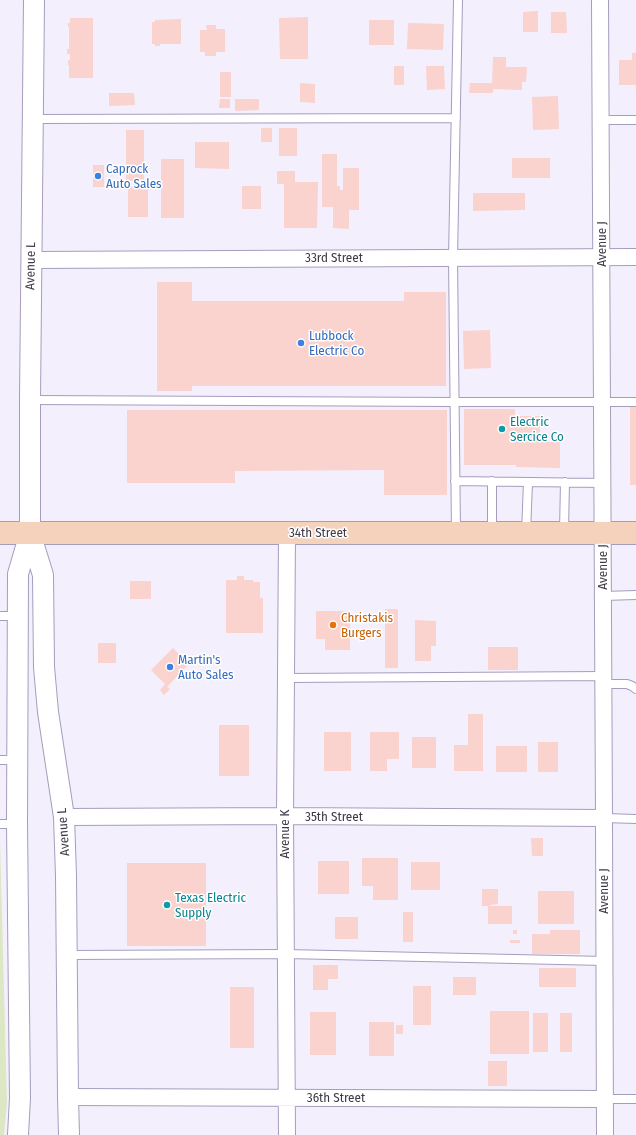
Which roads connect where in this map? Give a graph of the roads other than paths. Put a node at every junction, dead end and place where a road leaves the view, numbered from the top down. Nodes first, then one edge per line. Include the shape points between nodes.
1 (34, 0) edge
2 (458, 0) edge
3 (600, 0) edge
4 (456, 118) junction
5 (33, 119) junction
6 (601, 120) junction
7 (636, 120) edge
8 (602, 257) junction
9 (636, 257) edge
10 (453, 258) junction
11 (32, 260) junction
12 (30, 400) junction
13 (454, 402) junction
14 (602, 402) junction
15 (636, 402) edge
16 (455, 481) junction
17 (492, 481) junction
18 (528, 482) junction
19 (565, 482) junction
20 (603, 482) junction
21 (636, 527) edge
22 (0, 533) edge
23 (30, 533) junction
24 (287, 533) junction
25 (456, 533) junction
26 (492, 533) junction
27 (526, 533) junction
28 (564, 533) junction
29 (603, 533) junction
30 (636, 533) edge
31 (636, 540) edge
32 (603, 596) junction
33 (636, 596) edge
34 (9, 616) edge
35 (286, 678) junction
36 (604, 680) junction
37 (636, 689) edge
38 (9, 760) edge
39 (285, 816) junction
40 (64, 817) junction
41 (604, 818) junction
42 (636, 818) edge
43 (8, 824) edge
44 (286, 954) junction
45 (67, 955) junction
46 (605, 961) junction
47 (68, 1097) junction
48 (287, 1098) junction
49 (604, 1098) junction
50 (636, 1099) edge
51 (18, 1135) edge
52 (69, 1135) edge
53 (287, 1135) edge
54 (605, 1135) edge

1 - 5 street, Avenue L
2 - 4 lane
3 - 6 street, Avenue J
4 - 5 lane
4 - 10 lane
5 - 11 street, Avenue L
6 - 7 lane
6 - 8 street, Avenue J
8 - 9 street, 33rd Street
8 - 10 street, 33rd Street
8 - 14 street, Avenue J
10 - 11 street, 33rd Street
10 - 13 lane
11 - 12 street, Avenue L
12 - 13 lane
12 - 23 street, Avenue L
13 - 14 lane
13 - 16 lane
14 - 15 lane
14 - 20 street, Avenue J
16 - 17 lane
16 - 25 lane
17 - 18 lane
17 - 26 lane
18 - 19 lane
18 - 27 lane
19 - 20 lane
19 - 28 lane
20 - 29 street, Avenue J
21 - 29 main road
22 - 23 main road, 34th Street
23 - 24 main road, 34th Street
23 - 34 street, Avenue L
23 - 40 street, Avenue L via 43,575 47,704
24 - 25 main road, 34th Street
24 - 35 street, Avenue K
25 - 26 main road, 34th Street
26 - 27 main road, 34th Street
27 - 28 main road, 34th Street
28 - 29 main road, 34th Street
29 - 30 main road, 34th Street
29 - 31 main road
29 - 32 street, Avenue J
32 - 33 lane
32 - 36 street, Avenue J
34 - 38 street, Avenue L
35 - 36 lane
35 - 39 street, Avenue K
36 - 37 lane via 627,684
36 - 41 street, Avenue J
38 - 43 street, Avenue L
39 - 40 street, 35th Street
39 - 41 street, 35th Street
39 - 44 street, Avenue K
40 - 45 street, Avenue L
41 - 42 lane
41 - 46 street, Avenue J
43 - 51 street, Avenue L via 20,1098
44 - 45 lane
44 - 46 lane
44 - 48 street, Avenue K
45 - 47 street, Avenue L
46 - 49 street, Avenue J
47 - 48 street, 36th Street
47 - 52 street, Avenue L
48 - 49 street, 36th Street
48 - 53 street, Avenue K
49 - 50 lane
49 - 54 street, Avenue J

